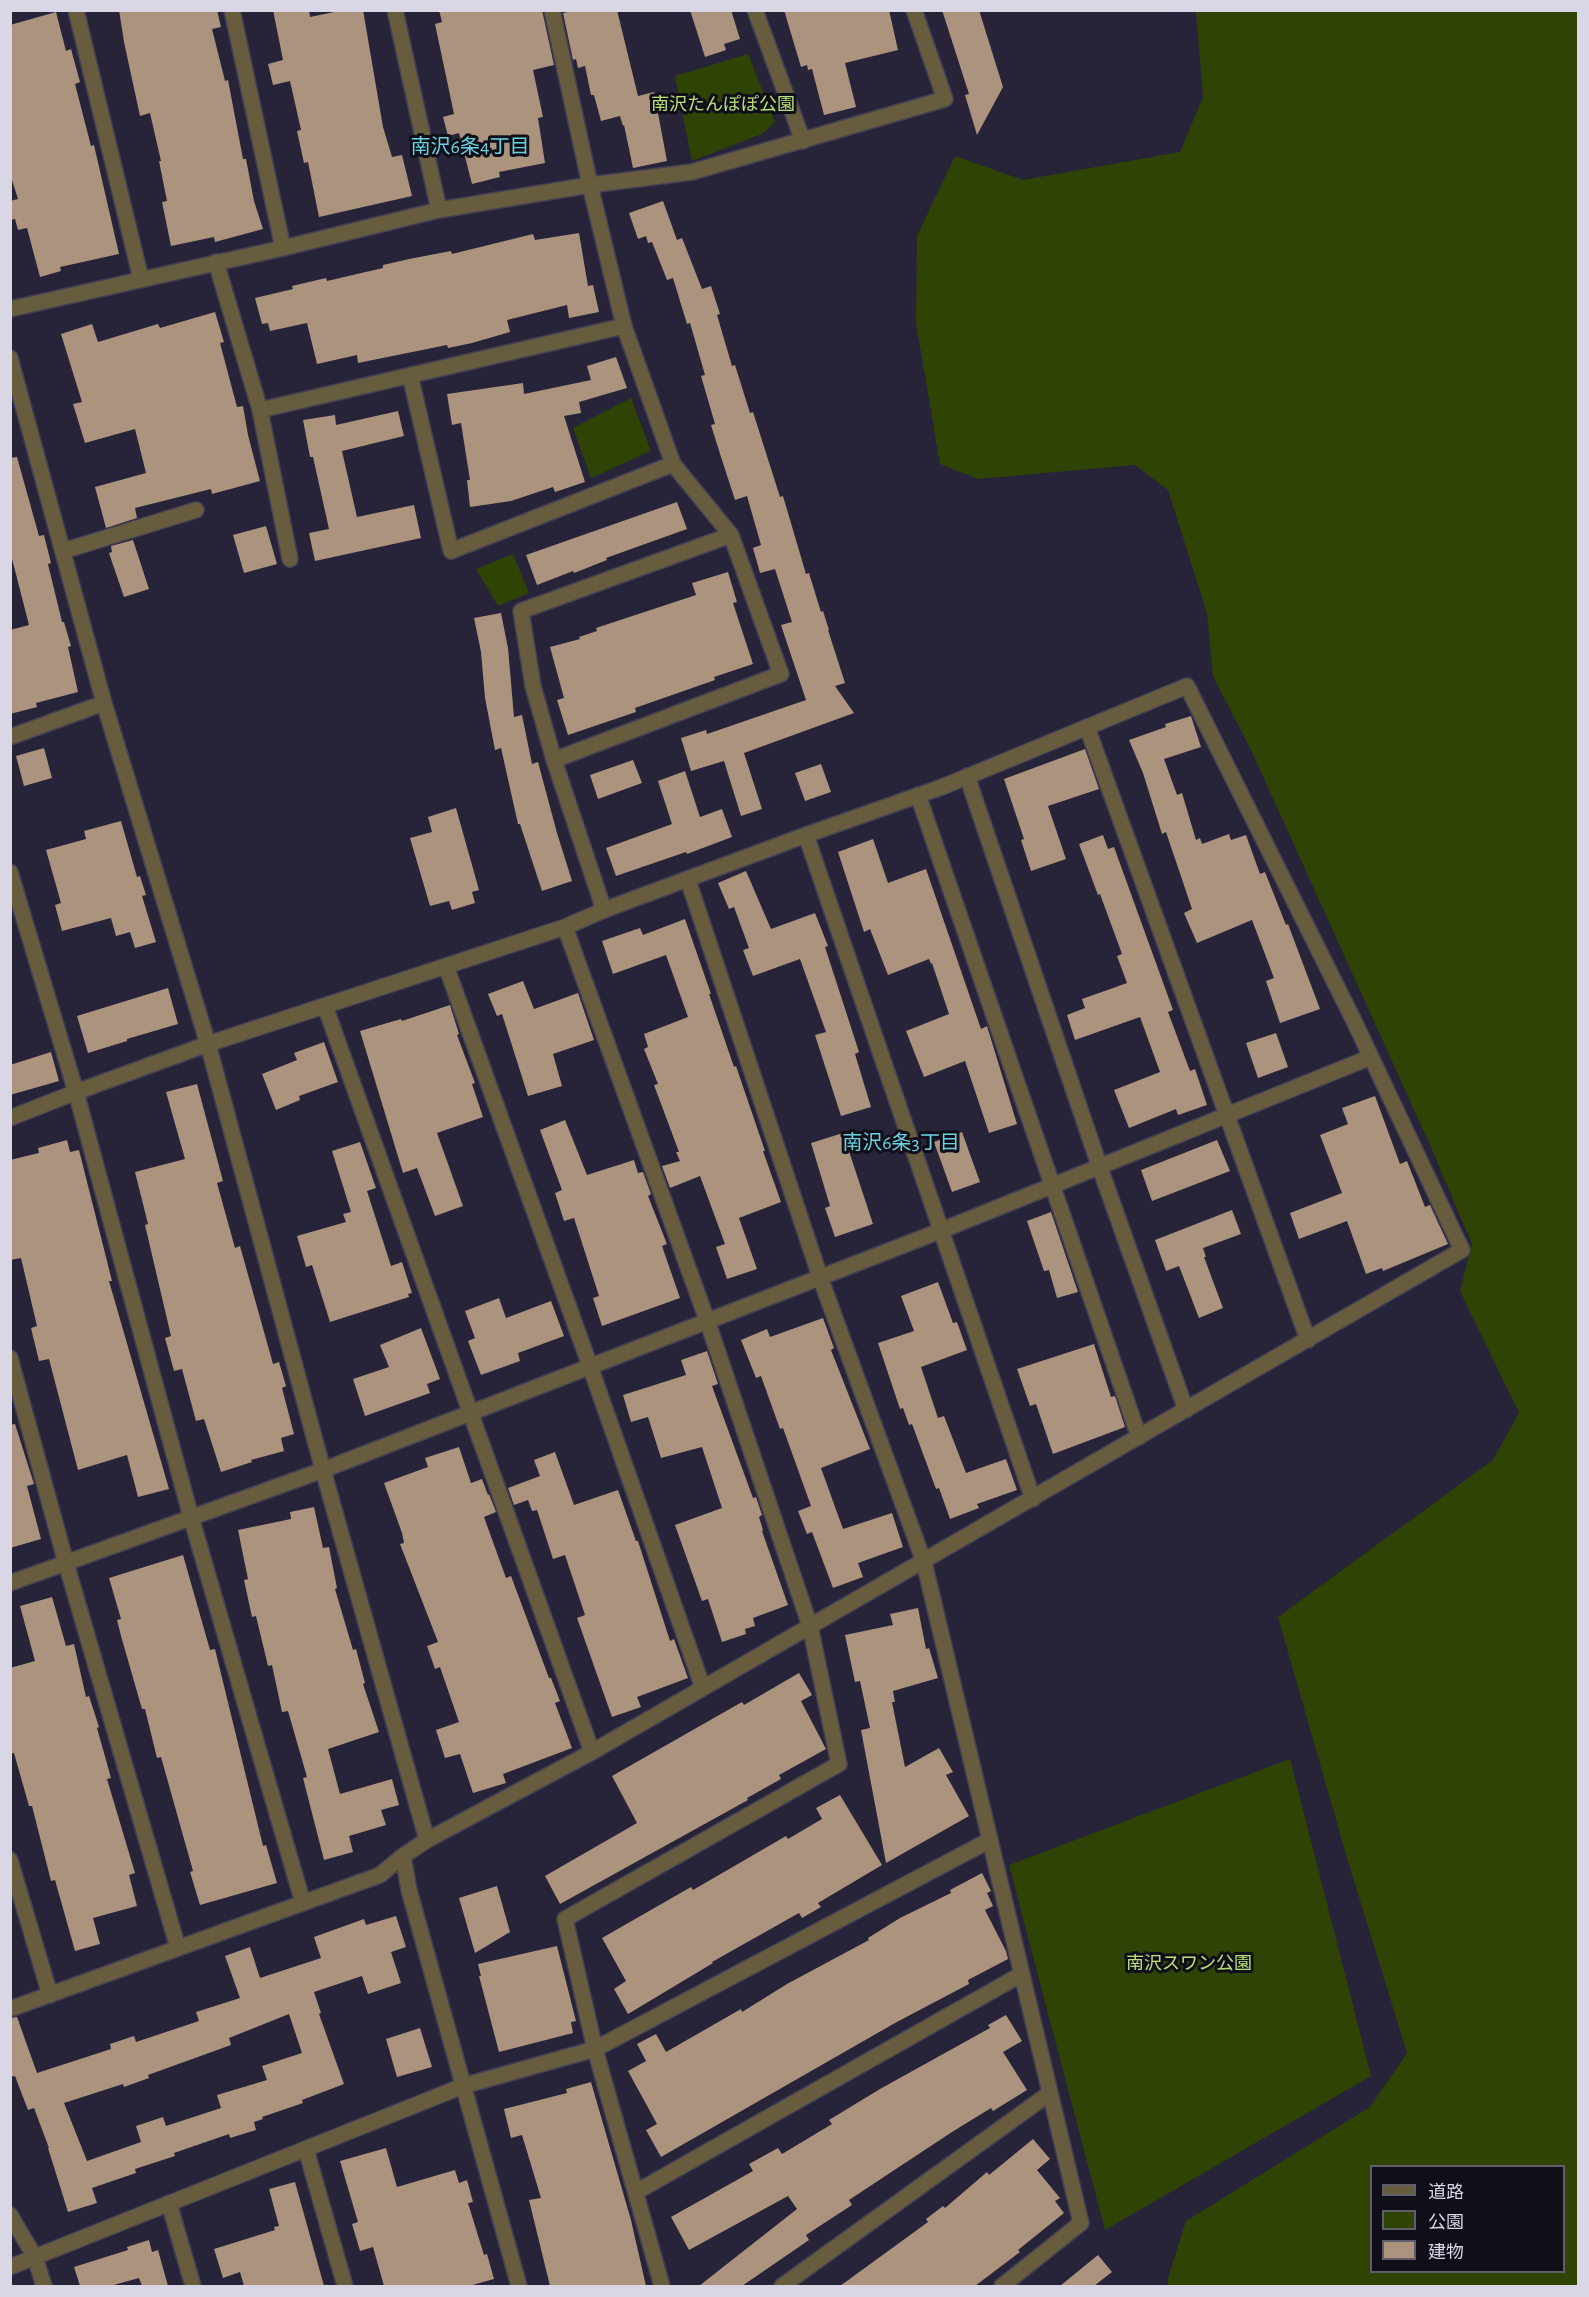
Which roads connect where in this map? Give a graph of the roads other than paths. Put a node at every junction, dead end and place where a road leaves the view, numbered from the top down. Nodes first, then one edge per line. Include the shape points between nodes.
1 (76, 10) edge
2 (232, 10) edge
3 (395, 10) edge
4 (552, 10) edge
5 (755, 10) edge
6 (914, 10) edge
7 (802, 141) junction
8 (590, 185) junction
9 (439, 210) junction
10 (283, 248) junction
11 (216, 262) junction
12 (141, 279) junction
13 (10, 309) edge
14 (624, 326) junction
15 (10, 358) edge
16 (410, 375) junction
17 (260, 410) junction
18 (673, 464) junction
19 (196, 510) dead end
20 (731, 535) junction
21 (63, 551) junction
22 (290, 559) dead end
23 (104, 703) junction
24 (1088, 727) junction
25 (10, 737) edge
26 (554, 760) junction
27 (967, 776) junction
28 (918, 795) junction
29 (806, 835) junction
30 (10, 872) edge
31 (688, 880) junction
32 (604, 910) junction
33 (565, 927) junction
34 (446, 966) junction
35 (325, 1006) junction
36 (208, 1044) junction
37 (1371, 1057) junction
38 (76, 1092) junction
39 (1229, 1115) junction
40 (10, 1118) edge
41 (1100, 1168) junction
42 (1053, 1186) junction
43 (940, 1231) junction
44 (820, 1277) junction
45 (707, 1320) junction
46 (1308, 1340) junction
47 (10, 1358) edge
48 (591, 1366) junction
49 (1186, 1410) junction
50 (472, 1412) junction
51 (1139, 1437) junction
52 (323, 1470) junction
53 (1033, 1499) junction
54 (191, 1517) junction
55 (924, 1562) junction
56 (66, 1563) junction
57 (10, 1583) edge
58 (810, 1626) junction
59 (703, 1688) junction
60 (592, 1752) junction
61 (427, 1840) junction
62 (990, 1840) junction
63 (404, 1856) junction
64 (10, 1860) edge
65 (303, 1903) junction
66 (178, 1948) junction
67 (1022, 1974) junction
68 (50, 1995) junction
69 (10, 2009) edge
70 (595, 2049) junction
71 (463, 2086) junction
72 (1050, 2092) junction
73 (306, 2149) junction
74 (636, 2192) junction
75 (169, 2204) junction
76 (10, 2215) edge
77 (35, 2257) junction
78 (10, 2266) edge
79 (44, 2286) edge
80 (193, 2286) edge
81 (345, 2286) edge
82 (519, 2286) edge
83 (662, 2286) edge
84 (782, 2286) edge
85 (1002, 2286) edge

1 - 12 street
2 - 10 street
3 - 9 street
4 - 8 street
5 - 7 street
6 - 7 street via 945,99
7 - 8 street via 692,172
8 - 9 street
8 - 14 street
9 - 10 street
10 - 11 street
11 - 12 street
11 - 17 street
12 - 13 street
14 - 16 street
14 - 18 street
15 - 21 street
16 - 17 street
16 - 18 street via 451,551
17 - 22 street
18 - 20 street
19 - 21 street
20 - 26 street via 521,611 533,686
20 - 26 street via 781,674
21 - 23 street
23 - 25 street
23 - 36 street
24 - 27 street
24 - 37 street via 1187,686
24 - 39 street
26 - 32 street
27 - 28 street
27 - 41 street
28 - 29 street
28 - 42 street
29 - 31 street
29 - 43 street
30 - 38 street
31 - 32 street
31 - 44 street
32 - 33 street
33 - 34 street
33 - 45 street
34 - 35 street
34 - 48 street
35 - 36 street
35 - 50 street
36 - 38 street
36 - 52 street
37 - 39 street
37 - 46 street via 1462,1250
38 - 40 street
38 - 54 street
39 - 41 street
39 - 46 street
41 - 42 street
41 - 49 street
42 - 43 street
42 - 51 street
43 - 44 street
43 - 53 street
44 - 45 street
44 - 55 street
45 - 48 street
45 - 58 street
46 - 49 street
47 - 56 street
48 - 50 street
48 - 59 street
49 - 51 street
50 - 52 street
50 - 60 street
51 - 53 street
52 - 54 street
52 - 61 street
53 - 55 street
54 - 56 street
54 - 65 street
55 - 58 street
55 - 62 street
56 - 57 street
56 - 66 street
58 - 59 street
58 - 70 street via 839,1764 565,1919
59 - 60 street
60 - 61 street
61 - 63 street
62 - 67 street
62 - 70 street
63 - 65 street via 380,1875
63 - 71 street via 409,1890
64 - 68 street
65 - 66 street
66 - 68 street
67 - 72 street
67 - 74 street
68 - 69 street
70 - 71 street
70 - 74 street
71 - 73 street
71 - 82 street
72 - 84 street
72 - 85 street via 1081,2223
73 - 75 street
73 - 81 street
74 - 83 street
75 - 77 street
75 - 80 street
76 - 77 street
77 - 78 street
77 - 79 street

